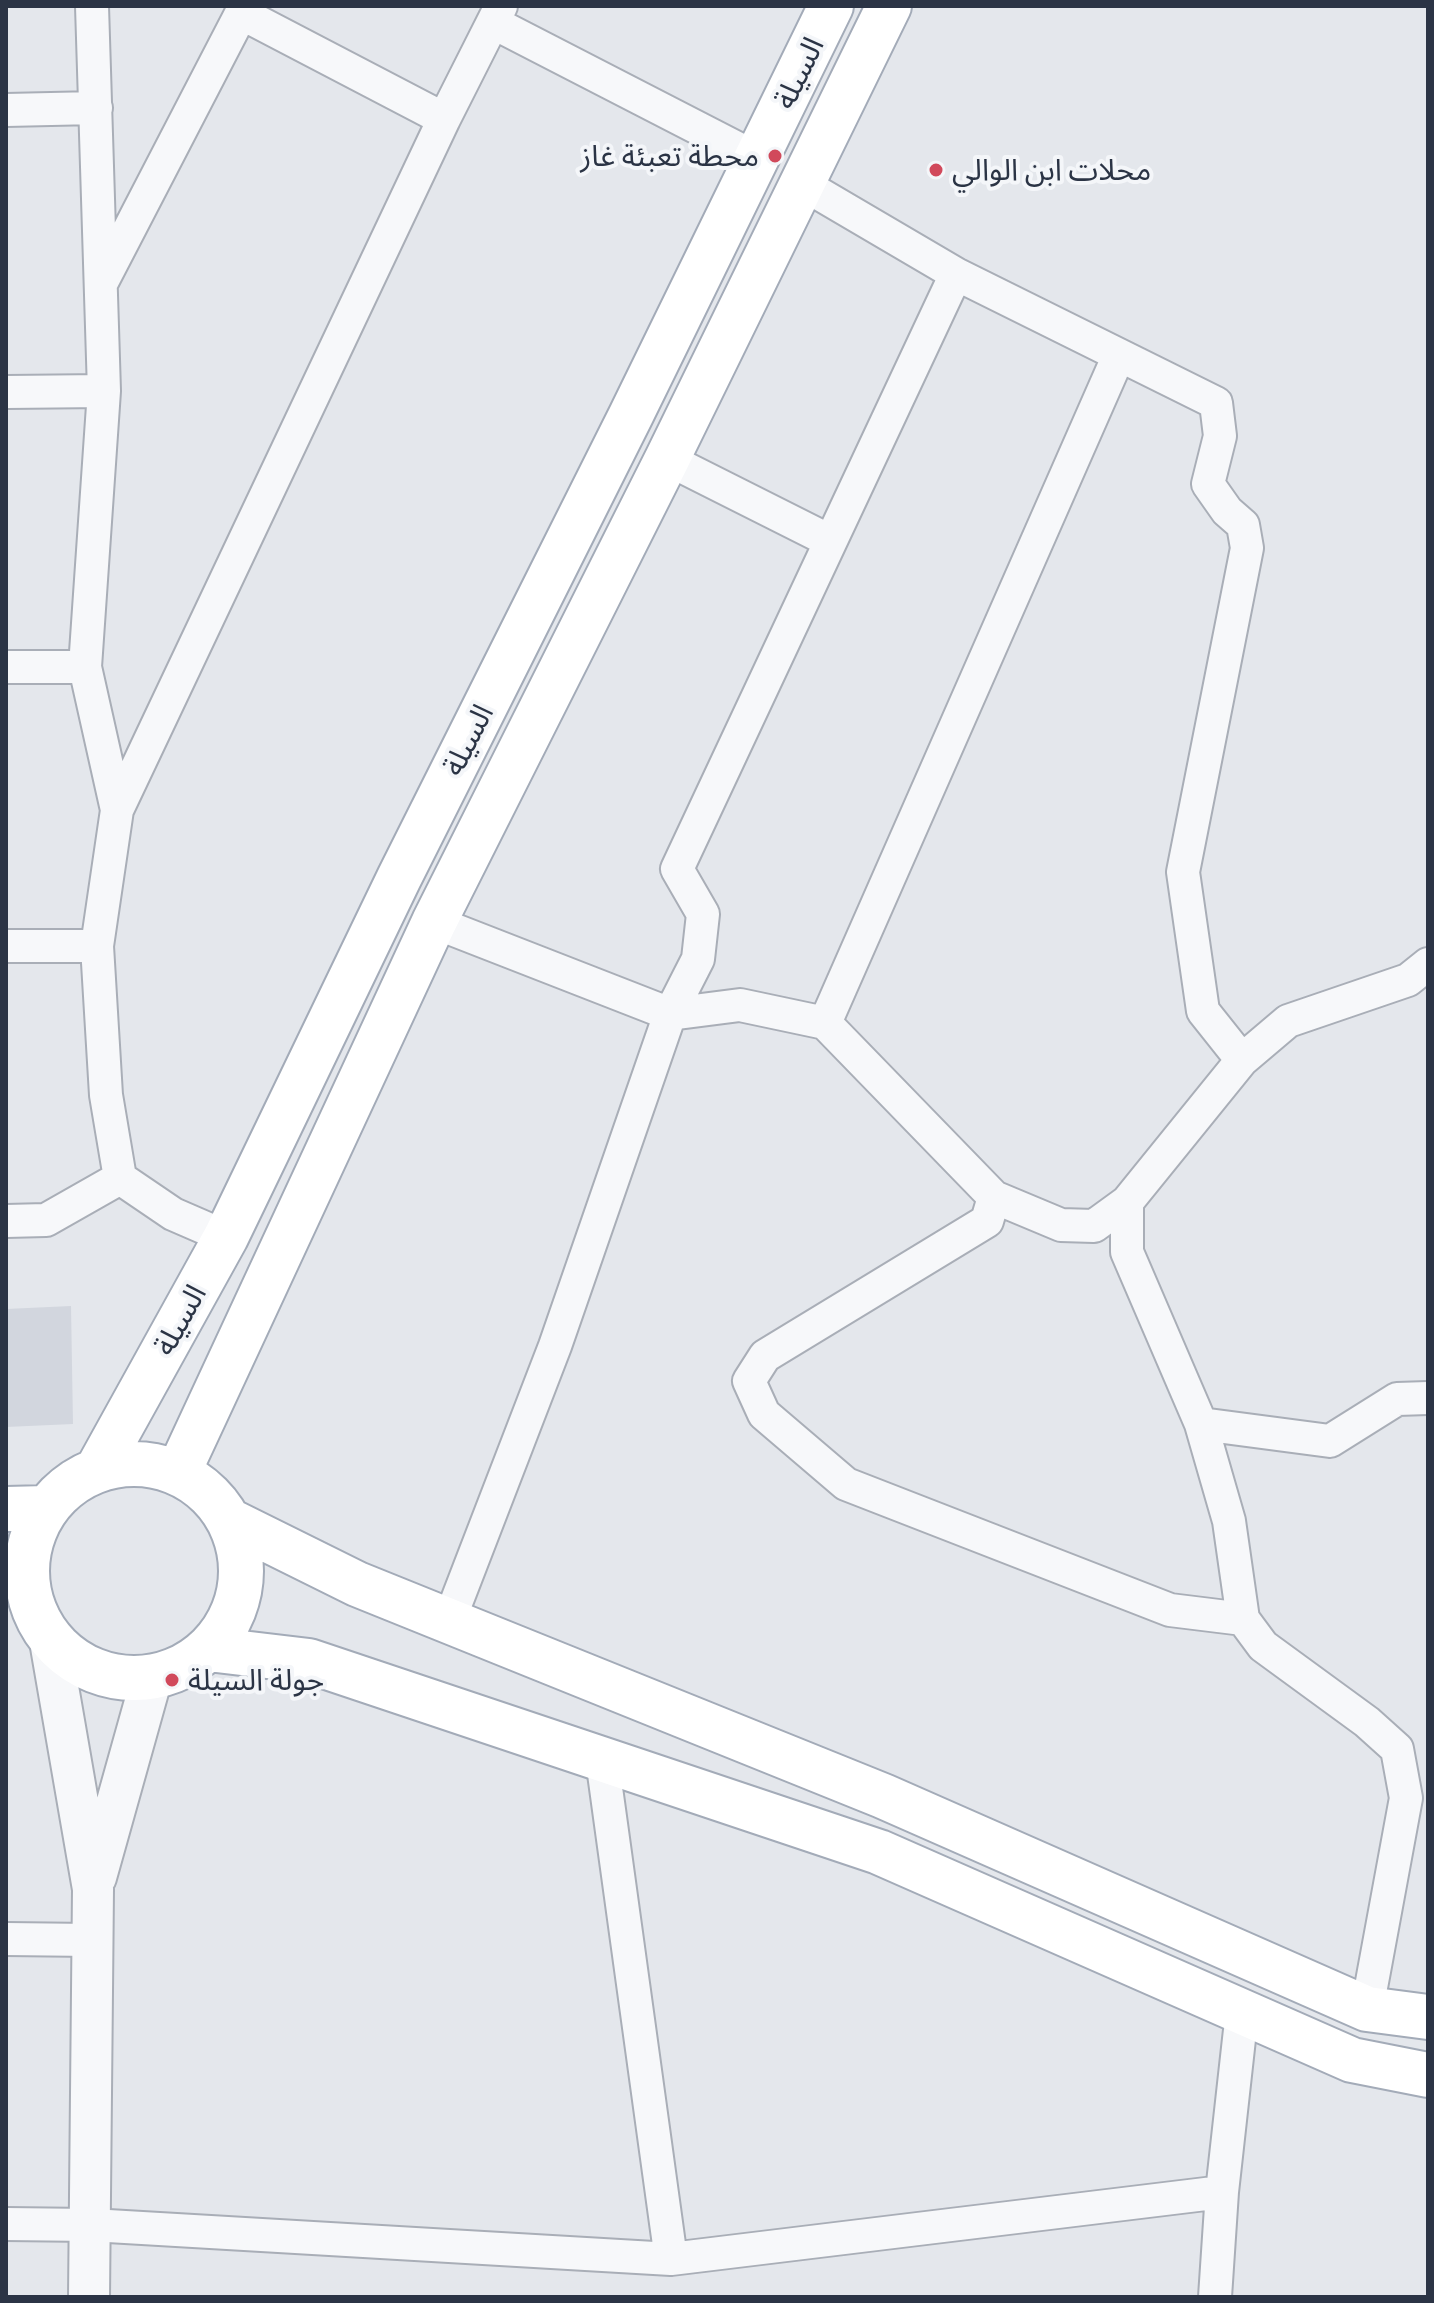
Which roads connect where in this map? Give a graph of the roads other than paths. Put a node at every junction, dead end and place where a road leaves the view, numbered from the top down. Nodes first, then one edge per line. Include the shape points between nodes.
1 (92, 6) edge
2 (831, 6) edge
3 (889, 6) edge
4 (243, 10) edge
5 (498, 14) edge
6 (96, 108) junction
7 (6, 110) edge
8 (444, 119) junction
9 (758, 159) junction
10 (801, 183) junction
11 (956, 274) junction
12 (101, 283) junction
13 (1119, 355) junction
14 (104, 391) junction
15 (6, 392) edge
16 (667, 459) junction
17 (830, 541) junction
18 (6, 667) edge
19 (85, 667) junction
20 (117, 810) junction
21 (434, 922) junction
22 (6, 946) edge
23 (97, 946) junction
24 (1428, 964) edge
25 (670, 1014) junction
26 (825, 1023) junction
27 (1242, 1060) junction
28 (120, 1178) junction
29 (994, 1197) junction
30 (1127, 1202) junction
31 (6, 1221) edge
32 (226, 1237) junction
33 (1428, 1398) edge
34 (1201, 1424) junction
35 (97, 1470) junction
36 (178, 1473) junction
37 (26, 1509) edge
38 (230, 1521) junction
39 (17, 1585) edge
40 (1243, 1619) junction
41 (449, 1621) junction
42 (49, 1635) junction
43 (208, 1649) junction
44 (152, 1677) junction
45 (602, 1759) junction
46 (93, 1889) junction
47 (6, 1939) edge
48 (92, 1940) junction
49 (1367, 2009) junction
50 (1242, 2012) junction
51 (1428, 2017) edge
52 (1428, 2075) edge
53 (1222, 2192) junction
54 (6, 2224) edge
55 (91, 2225) junction
56 (671, 2259) junction
57 (89, 2297) edge
58 (1215, 2297) edge

1 - 6 street
2 - 9 main road, السيلة
3 - 10 main road, السيلة
4 - 8 street
4 - 12 street
5 - 8 street
5 - 9 street
6 - 7 street
6 - 12 street
8 - 20 street
9 - 10 main road
9 - 32 main road, السيلة
10 - 11 street
10 - 16 main road, السيلة
11 - 13 street
11 - 17 street
12 - 14 street
13 - 26 street
13 - 27 street via 1216,403 1220,436 1208,484 1243,525 1247,548 1183,872 1203,1011
14 - 15 street
14 - 19 street
16 - 17 street
16 - 21 main road, السيلة
17 - 25 street via 677,869 703,914 698,959
18 - 19 street
19 - 20 street
20 - 23 street
21 - 25 street
21 - 36 main road, السيلة
22 - 23 street
23 - 28 street via 106,1095
24 - 27 street via 1408,980 1288,1021
25 - 26 street via 740,1005
25 - 41 street via 555,1346
26 - 29 street
27 - 30 street
28 - 31 street via 46,1220
28 - 32 street via 173,1214
29 - 30 street via 1061,1225 1094,1226
29 - 40 street via 987,1221 765,1356 749,1381 764,1414 846,1484 1170,1610
30 - 34 street via 1127,1252
32 - 35 main road, السيلة
33 - 34 street via 1397,1399 1330,1441
34 - 40 street via 1229,1521
35 - 36 main road via 150,1463
35 - 37 main road
36 - 38 main road via 207,1493
37 - 39 main road via 34,1533
38 - 41 main road via 357,1584
38 - 43 main road via 241,1554 240,1589 229,1622
39 - 42 main road
40 - 49 street via 1263,1646 1397,1749 1406,1798
41 - 49 main road via 883,1796
42 - 44 main road via 69,1656 95,1670
42 - 46 street
43 - 44 main road via 182,1667
43 - 45 main road via 309,1661
44 - 46 street
45 - 50 main road via 879,1852
45 - 56 street
46 - 48 street
47 - 48 street
48 - 55 street
49 - 51 main road
50 - 52 main road via 1352,2060
50 - 53 street
53 - 56 street
53 - 58 street
54 - 55 street
55 - 56 street
55 - 57 street

